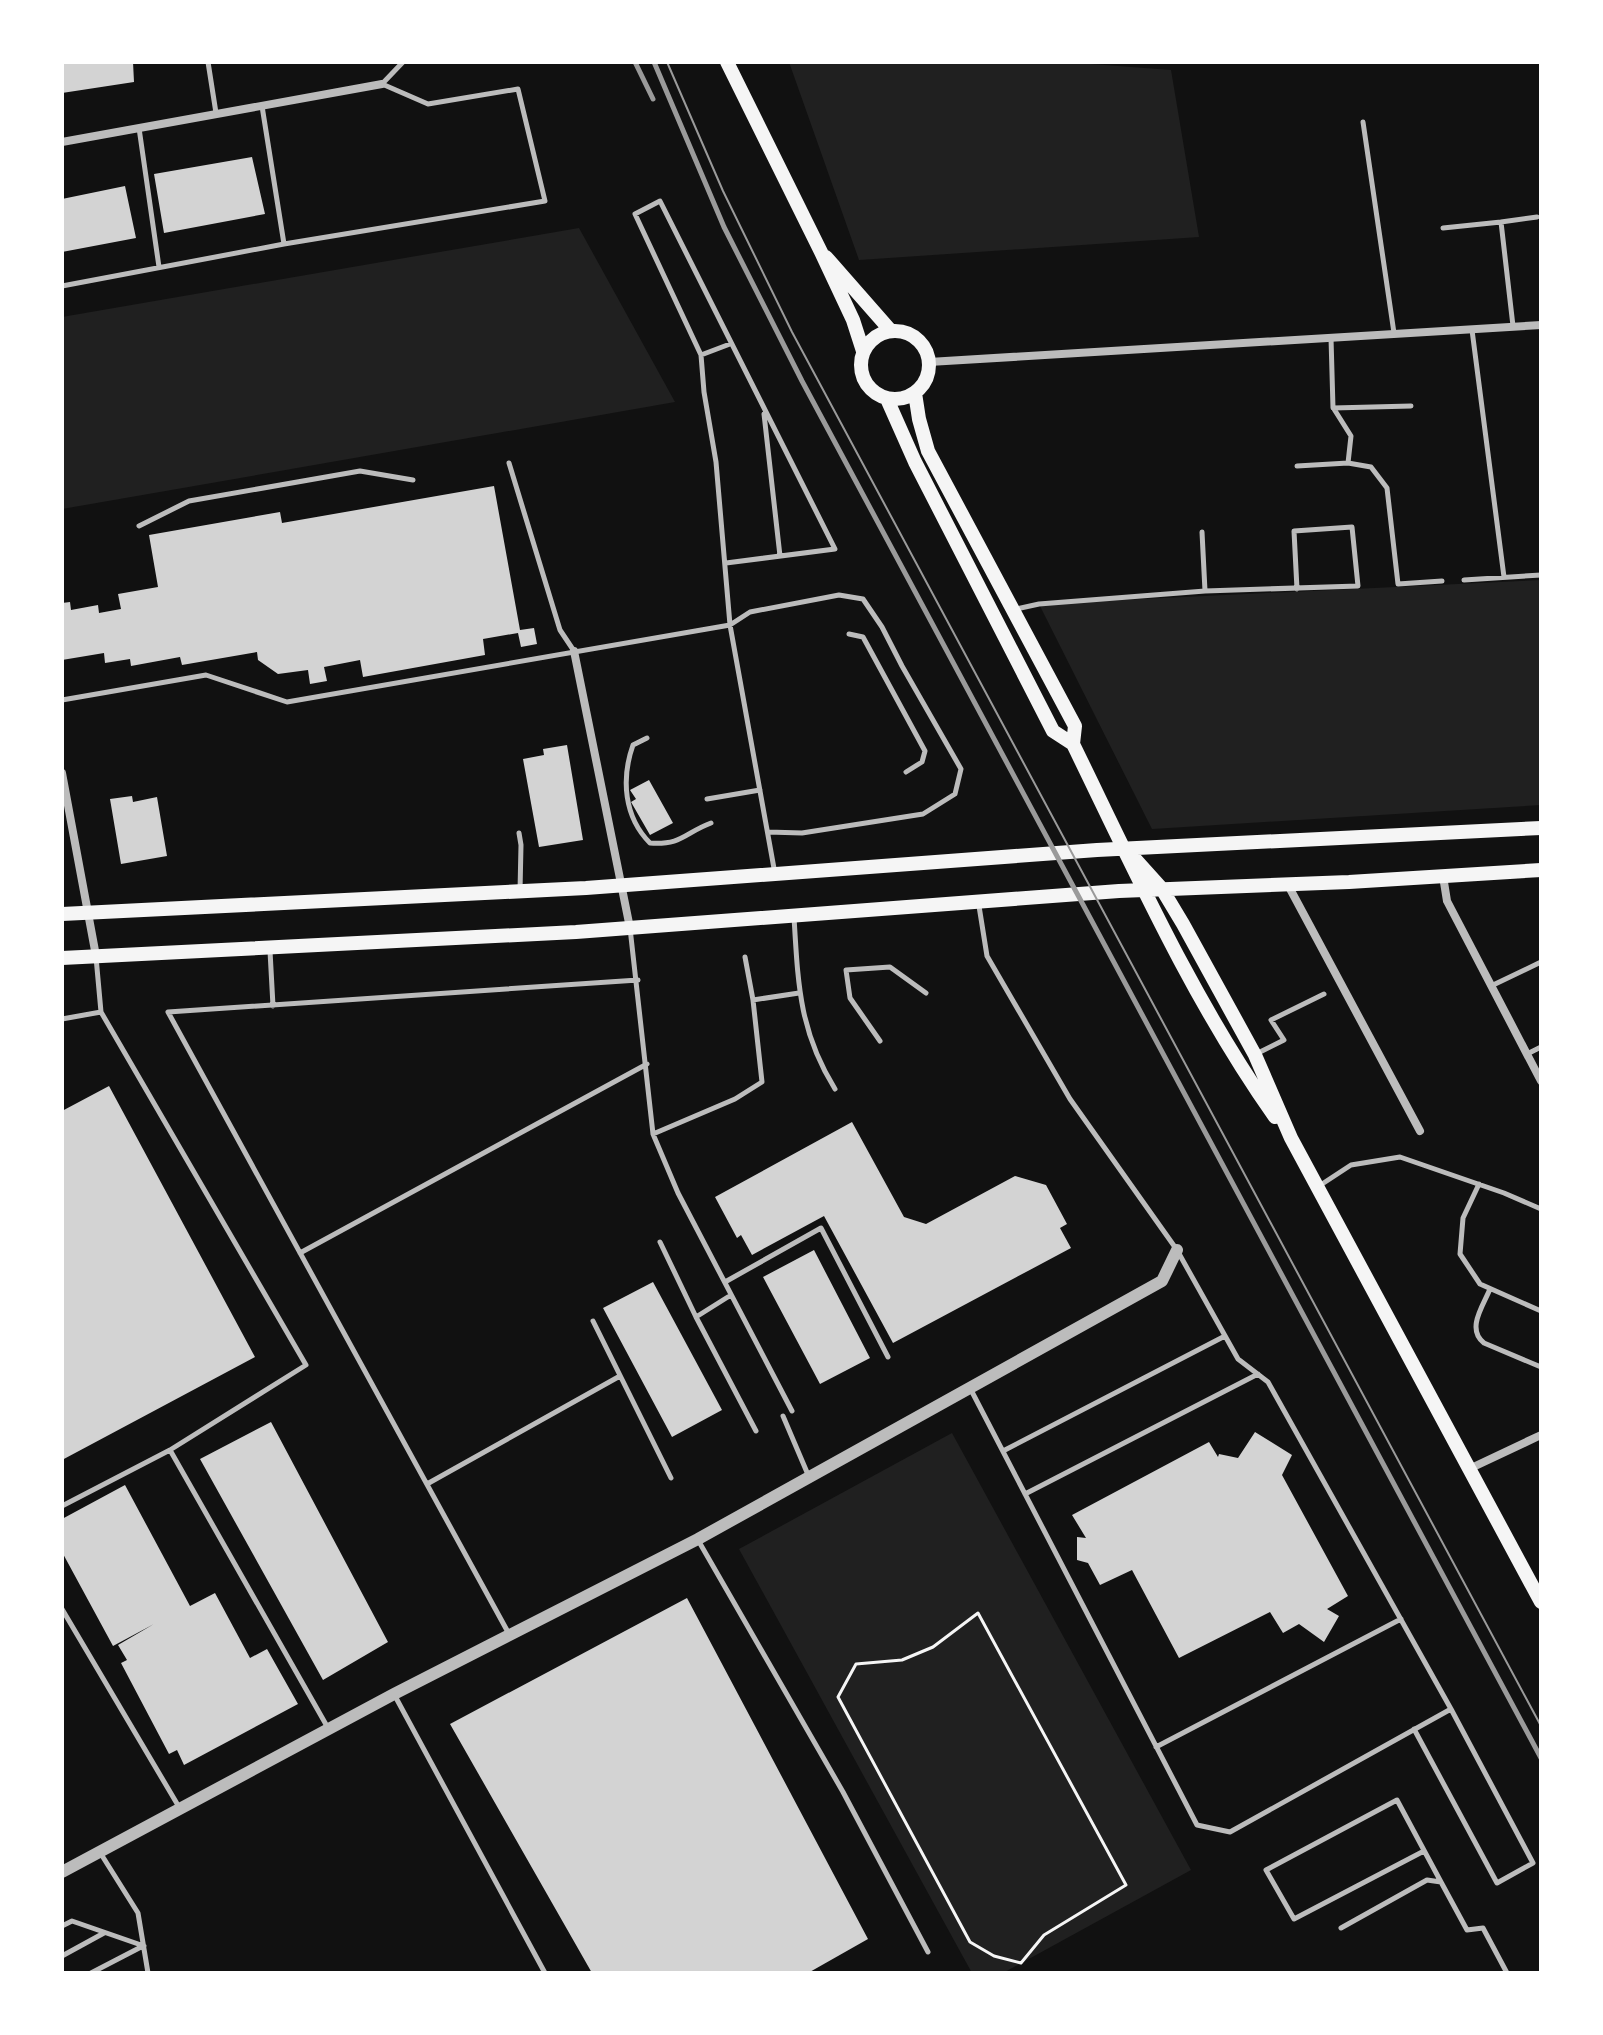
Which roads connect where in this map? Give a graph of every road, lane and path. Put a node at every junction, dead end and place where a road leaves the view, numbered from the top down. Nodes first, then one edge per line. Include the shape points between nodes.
1 (208, 62) edge
2 (403, 62) edge
3 (727, 62) edge
4 (382, 84) junction
5 (262, 106) junction
6 (216, 114) junction
7 (1363, 122) dead end
8 (139, 128) junction
9 (62, 142) edge
10 (1537, 217) dead end
11 (1501, 222) junction
12 (1443, 228) dead end
13 (284, 244) junction
14 (821, 252) junction
15 (159, 267) junction
16 (62, 286) edge
17 (1541, 325) edge
18 (1513, 327) junction
19 (1472, 330) junction
20 (891, 331) junction
21 (1394, 334) junction
22 (1331, 338) junction
23 (731, 344) junction
24 (863, 351) junction
25 (701, 355) junction
26 (929, 362) junction
27 (915, 393) junction
28 (887, 399) junction
29 (1411, 406) dead end
30 (763, 407) junction
31 (1333, 408) junction
32 (509, 463) dead end
33 (1348, 463) junction
34 (1297, 466) dead end
35 (413, 480) dead end
36 (139, 526) dead end
37 (1202, 532) dead end
38 (780, 556) junction
39 (726, 563) junction
40 (1541, 575) edge
41 (1504, 577) junction
42 (1464, 580) dead end
43 (1442, 581) dead end
44 (1297, 589) junction
45 (1205, 591) junction
46 (1014, 610) junction
47 (730, 625) junction
48 (849, 634) dead end
49 (574, 651) junction
50 (62, 700) edge
51 (647, 738) dead end
52 (1073, 744) junction
53 (906, 772) dead end
54 (62, 773) edge
55 (760, 790) junction
56 (707, 799) dead end
57 (711, 823) dead end
58 (1541, 828) edge
59 (768, 832) junction
60 (519, 833) dead end
61 (1126, 849) junction
62 (1541, 870) edge
63 (776, 875) junction
64 (1443, 876) junction
65 (1288, 885) junction
66 (621, 886) junction
67 (1162, 889) junction
68 (1143, 890) junction
69 (519, 892) junction
70 (978, 903) junction
71 (62, 914) edge
72 (88, 914) junction
73 (794, 916) junction
74 (630, 928) junction
75 (269, 947) junction
76 (96, 956) junction
77 (745, 957) dead end
78 (62, 958) edge
79 (1541, 962) edge
80 (638, 980) junction
81 (1491, 986) junction
82 (799, 993) junction
83 (926, 993) dead end
84 (1324, 994) dead end
85 (753, 1000) junction
86 (273, 1006) junction
87 (101, 1012) junction
88 (62, 1019) edge
89 (880, 1041) dead end
90 (1541, 1047) edge
91 (1527, 1054) junction
92 (1255, 1055) junction
93 (647, 1064) junction
94 (1541, 1081) edge
95 (835, 1089) dead end
96 (1420, 1131) dead end
97 (653, 1134) junction
98 (1291, 1138) junction
99 (1479, 1184) junction
100 (1318, 1187) junction
101 (1541, 1209) edge
102 (660, 1242) dead end
103 (1177, 1250) junction
104 (300, 1253) junction
105 (725, 1282) junction
106 (1490, 1289) junction
107 (731, 1295) junction
108 (1541, 1311) edge
109 (696, 1317) junction
110 (593, 1321) dead end
111 (1225, 1336) junction
112 (888, 1357) dead end
113 (1541, 1367) edge
114 (1258, 1374) junction
115 (620, 1376) junction
116 (970, 1387) junction
117 (792, 1411) dead end
118 (783, 1416) dead end
119 (756, 1431) dead end
120 (1541, 1435) edge
121 (170, 1450) junction
122 (1003, 1451) junction
123 (1468, 1470) junction
124 (809, 1477) junction
125 (671, 1478) dead end
126 (427, 1484) junction
127 (1025, 1494) junction
128 (62, 1506) edge
129 (698, 1539) junction
130 (1541, 1602) edge
131 (62, 1609) edge
132 (1401, 1619) junction
133 (509, 1635) junction
134 (394, 1694) junction
135 (1451, 1709) junction
136 (328, 1729) junction
137 (1414, 1729) junction
138 (1156, 1747) junction
139 (180, 1808) junction
140 (100, 1851) junction
141 (1424, 1851) junction
142 (62, 1872) edge
143 (1441, 1882) junction
144 (62, 1926) edge
145 (1341, 1928) dead end
146 (105, 1933) junction
147 (144, 1946) junction
148 (928, 1952) dead end
149 (62, 1956) edge
150 (994, 1956) joint
151 (146, 1972) edge
152 (91, 1973) edge
153 (545, 1973) edge
154 (1507, 1973) edge

1 - 6 lane
2 - 4 lane
3 - 14 main road
4 - 5 street
4 - 13 lane via 428,104 518,89 545,201
5 - 6 street
5 - 13 lane
6 - 8 street
7 - 21 lane
8 - 9 street
8 - 15 lane
10 - 11 lane
11 - 12 lane
11 - 18 lane
13 - 15 lane
14 - 20 main road
14 - 24 main road
15 - 16 lane
17 - 18 street
18 - 19 street
19 - 21 street
19 - 41 lane
20 - 24 main road via 870,341
20 - 26 main road via 921,343
21 - 22 street
22 - 26 street
22 - 31 lane
23 - 25 lane
23 - 25 lane via 660,201 635,214
23 - 30 lane
24 - 28 main road via 864,381
25 - 39 lane
26 - 27 main road
27 - 28 main road
27 - 46 main road via 928,451
28 - 52 main road via 1053,731
29 - 31 lane
30 - 38 lane
30 - 38 lane via 835,549
31 - 33 lane via 1351,436
32 - 49 lane via 560,630
33 - 34 lane
33 - 43 lane via 1371,467 1387,488 1398,584
35 - 36 lane via 345,473 189,501
37 - 45 lane
38 - 39 lane
39 - 47 lane
40 - 41 lane
41 - 42 lane
44 - 44 lane via 1294,531 1352,527 1358,586
44 - 45 lane
45 - 46 lane
46 - 52 main road via 1075,726
47 - 49 lane
47 - 55 lane
47 - 59 lane via 750,612 839,595 863,599 961,769 955,794 923,814 802,833
48 - 53 lane via 863,637 925,751 922,762
49 - 50 lane via 287,702 206,675
49 - 66 street
51 - 57 lane via 633,745 625,767 625,790 640,833 650,843 667,844
52 - 61 main road
54 - 72 street
55 - 56 lane
55 - 59 lane
58 - 61 main road
59 - 63 lane
60 - 69 lane
61 - 63 main road
61 - 67 main road
61 - 68 main road
62 - 64 main road
63 - 66 main road
64 - 65 main road
64 - 81 street via 1447,901
65 - 67 main road
65 - 96 street
66 - 69 main road
66 - 74 street
67 - 68 main road
67 - 92 main road
68 - 70 main road
68 - 98 main road via 1251,1082
69 - 72 main road
70 - 73 main road
70 - 103 lane via 987,956 1070,1099
71 - 72 main road
72 - 76 street
73 - 74 main road
73 - 82 lane
74 - 75 main road
74 - 80 lane
75 - 76 main road
75 - 86 lane
76 - 78 main road
76 - 87 lane
77 - 85 lane
79 - 81 lane
80 - 86 lane
80 - 93 lane
81 - 91 street
82 - 85 lane
82 - 95 lane via 817,1061
83 - 89 lane via 890,967 846,970 850,998
84 - 92 lane via 1271,1020 1284,1040
85 - 97 lane via 762,1082
86 - 104 lane via 168,1012
87 - 88 lane
87 - 121 lane via 306,1365
90 - 91 lane
91 - 94 street
92 - 98 main road
93 - 97 lane
93 - 104 lane
97 - 105 lane
98 - 100 main road
99 - 100 lane via 1400,1157 1351,1165
99 - 101 lane
99 - 106 lane via 1463,1218 1460,1254 1480,1284
100 - 123 main road
102 - 109 lane
103 - 111 lane
103 - 116 street via 1162,1281
104 - 126 lane
105 - 107 lane
105 - 112 lane via 821,1228
106 - 108 lane
106 - 113 lane via 1477,1319 1477,1338
107 - 109 lane
107 - 117 lane
109 - 119 lane
110 - 115 lane
111 - 114 lane via 1238,1359
111 - 122 lane
114 - 127 lane
114 - 132 lane via 1268,1382
115 - 125 lane
115 - 126 lane
116 - 122 lane
116 - 124 street
118 - 124 lane
120 - 123 street
121 - 128 lane
121 - 136 lane
122 - 127 lane
123 - 130 main road
124 - 129 street
126 - 133 lane
127 - 138 lane
129 - 133 street
129 - 148 lane
131 - 139 lane
132 - 135 lane
132 - 138 lane
133 - 134 street
134 - 136 street
134 - 153 lane
135 - 137 lane
135 - 137 lane via 1533,1863 1497,1883
136 - 139 street
137 - 138 lane via 1230,1832 1197,1825
139 - 140 street
140 - 142 street
140 - 147 lane via 138,1913
141 - 141 lane via 1397,1800 1266,1870 1294,1919
141 - 143 lane
143 - 145 lane via 1427,1880
143 - 154 lane via 1467,1930 1483,1928
144 - 146 lane via 72,1921
146 - 147 lane
146 - 149 lane
147 - 151 lane
147 - 152 lane
150 - 150 path via 1021,1963 1044,1935 1126,1885 978,1613 933,1647 902,1660 856,1664 838,1697 970,1942

